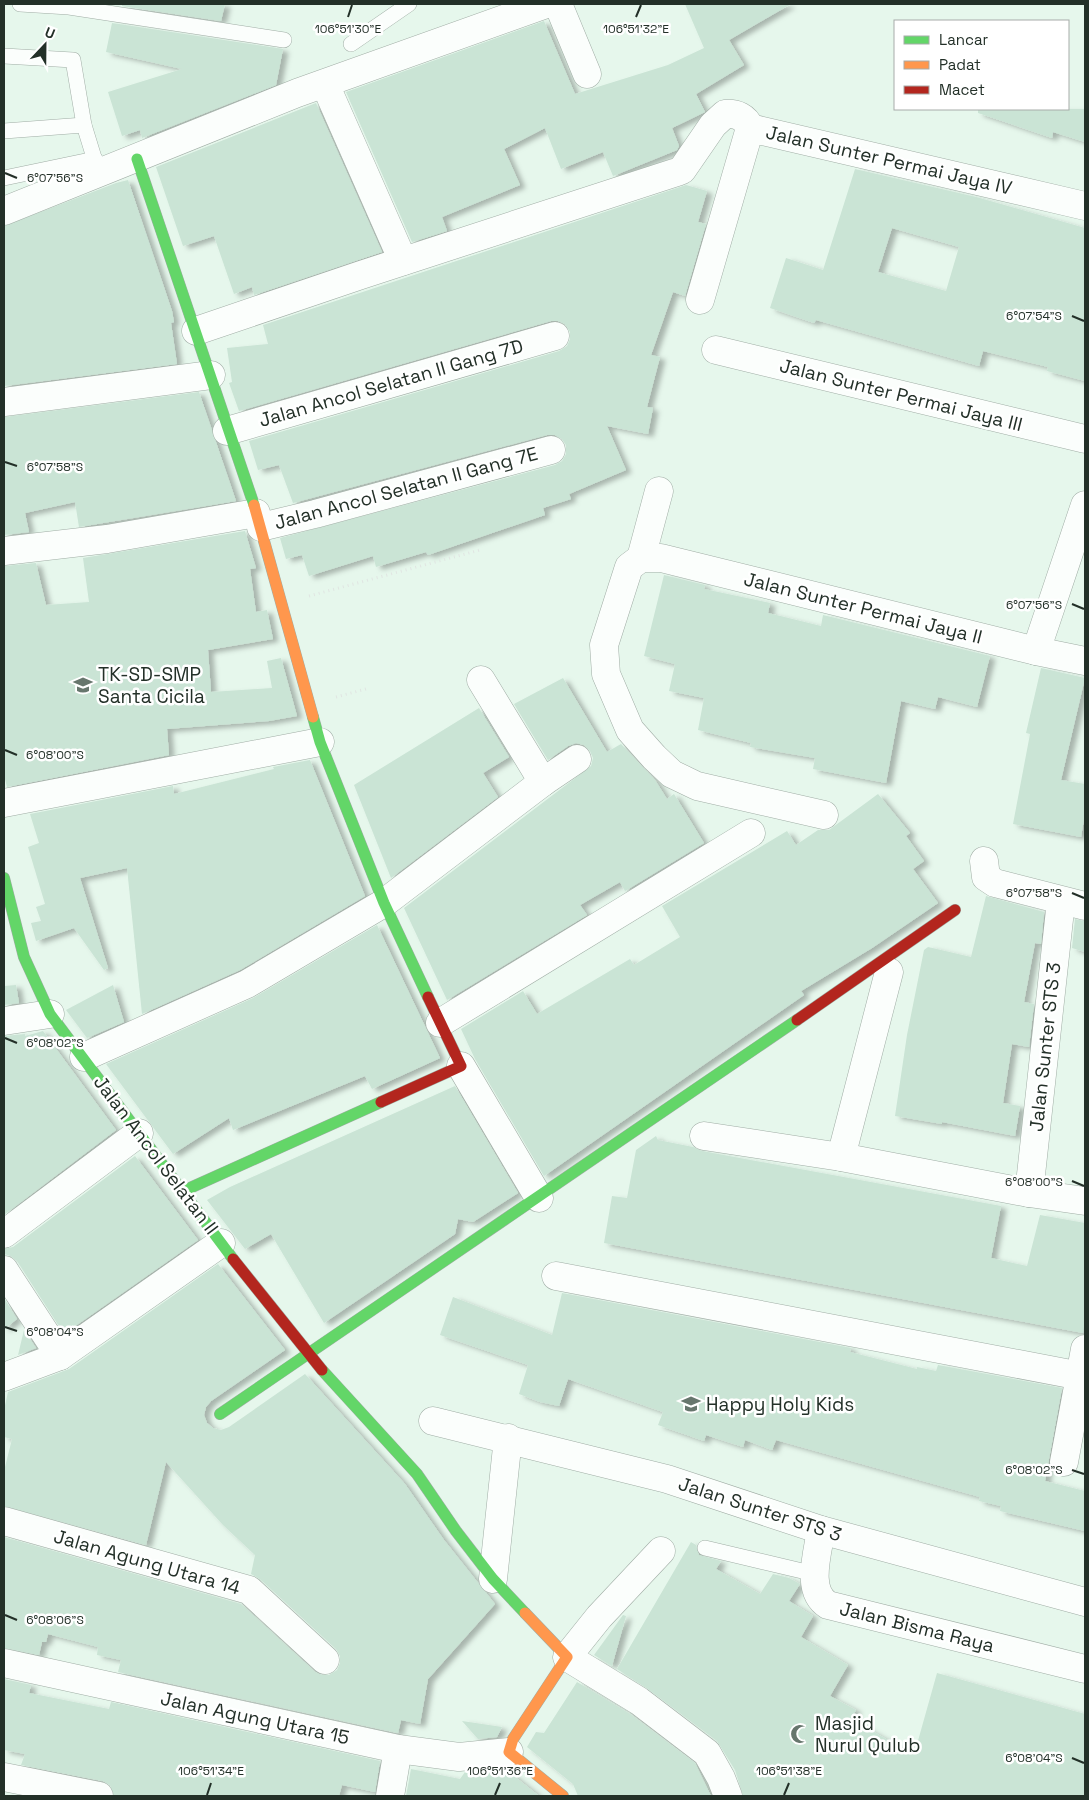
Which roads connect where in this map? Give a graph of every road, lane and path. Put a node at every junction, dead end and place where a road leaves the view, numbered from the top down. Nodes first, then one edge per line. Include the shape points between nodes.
1 (20, 4) edge
2 (409, 4) edge
3 (546, 4) edge
4 (558, 4) edge
5 (69, 5) edge
6 (284, 40) dead end
7 (352, 44) dead end
8 (4, 56) edge
9 (587, 74) dead end
10 (325, 84) junction
11 (84, 125) junction
12 (750, 128) junction
13 (4, 130) edge
14 (137, 159) junction
15 (97, 167) junction
16 (4, 178) edge
17 (1085, 206) edge
18 (4, 211) edge
19 (403, 261) junction
20 (700, 300) dead end
21 (196, 331) junction
22 (555, 336) dead end
23 (716, 350) dead end
24 (210, 375) junction
25 (4, 402) edge
26 (227, 431) junction
27 (1085, 439) edge
28 (551, 450) dead end
29 (659, 491) dead end
30 (1085, 504) edge
31 (258, 520) junction
32 (480, 550) dead end
33 (4, 551) edge
34 (641, 558) junction
35 (281, 604) junction
36 (1036, 651) junction
37 (1085, 661) edge
38 (480, 680) dead end
39 (320, 742) junction
40 (577, 759) dead end
41 (543, 782) junction
42 (4, 803) edge
43 (824, 814) dead end
44 (751, 833) dead end
45 (984, 861) dead end
46 (4, 878) edge
47 (384, 903) junction
48 (1073, 903) edge
49 (955, 910) dead end
50 (889, 972) dead end
51 (50, 1014) junction
52 (4, 1021) edge
53 (440, 1023) junction
54 (84, 1057) junction
55 (461, 1066) junction
56 (139, 1133) junction
57 (704, 1136) dead end
58 (841, 1157) junction
59 (181, 1192) junction
60 (1029, 1193) junction
61 (539, 1198) junction
62 (1085, 1201) edge
63 (4, 1234) edge
64 (221, 1243) junction
65 (4, 1270) edge
66 (556, 1276) dead end
67 (1085, 1349) edge
68 (308, 1355) junction
69 (60, 1356) junction
70 (4, 1376) edge
71 (1080, 1376) junction
72 (220, 1414) dead end
73 (433, 1421) dead end
74 (508, 1438) junction
75 (1064, 1462) dead end
76 (4, 1522) edge
77 (821, 1530) junction
78 (705, 1548) dead end
79 (661, 1551) dead end
80 (815, 1574) junction
81 (494, 1580) junction
82 (1085, 1602) edge
83 (567, 1657) junction
84 (325, 1660) dead end
85 (4, 1663) edge
86 (1085, 1669) edge
87 (398, 1750) junction
88 (508, 1752) junction
89 (4, 1777) edge
90 (724, 1793) edge
91 (99, 1796) edge
92 (390, 1796) edge
93 (563, 1796) edge

1 - 5 lane
2 - 7 lane
3 - 10 street
4 - 9 street
5 - 6 lane
8 - 11 lane via 73,60
10 - 14 street
10 - 19 street
11 - 13 lane
11 - 15 lane
12 - 17 street, Jalan Sunter Permai Jaya IV
12 - 19 street via 744,118 725,114 713,125 682,170
12 - 20 street, Jalan Sunter Permai Jaya IV
14 - 15 street
14 - 21 street
15 - 16 lane
15 - 18 street
19 - 21 street
21 - 24 street
22 - 26 street, Jalan Ancol Selatan II Gang 7D
23 - 27 street, Jalan Sunter Permai Jaya III
24 - 25 street
24 - 26 street
26 - 31 street
28 - 31 street, Jalan Ancol Selatan II Gang 7E
29 - 34 street
30 - 36 street
31 - 33 street, Jalan Ancol Selatan II Gang 7E
31 - 35 street
32 - 35 path
34 - 36 street, Jalan Sunter Permai Jaya II via 661,558
34 - 43 street via 629,567 604,645 606,674 630,730 672,774 697,786
35 - 39 street
36 - 37 street, Jalan Sunter Permai Jaya II
38 - 41 street
39 - 42 street
39 - 47 street
40 - 41 street
41 - 47 street
44 - 53 street
45 - 48 street via 986,877 995,883
46 - 51 street, Jalan Ancol Selatan II via 24,957
47 - 53 street
47 - 54 street via 247,984
48 - 60 street, Jalan Sunter STS 3
49 - 61 street
50 - 58 street
51 - 52 street
51 - 54 street, Jalan Ancol Selatan II
53 - 55 street
54 - 56 street, Jalan Ancol Selatan II
55 - 59 street
55 - 61 street
56 - 59 street, Jalan Ancol Selatan II
56 - 63 street
57 - 58 street
58 - 60 street
59 - 64 street, Jalan Ancol Selatan II
60 - 62 street
61 - 68 street via 438,1263
64 - 68 street, Jalan Ancol Selatan II
64 - 69 street, Jalan Ancol Selatan II
65 - 69 street
66 - 71 street
67 - 71 street
68 - 72 street
68 - 81 street, Jalan Ancol Selatan II via 417,1474
69 - 70 street, Jalan Ancol Selatan II
71 - 75 street
73 - 74 street, Jalan Sunter STS 3
74 - 77 street, Jalan Sunter STS 3 via 667,1480
74 - 81 street
76 - 84 street, Jalan Agung Utara 14 via 249,1590
77 - 80 street, Jalan Bisma Raya
77 - 82 street, Jalan Sunter STS 3
78 - 80 lane
79 - 83 street
80 - 86 street, Jalan Bisma Raya via 816,1592 828,1605
81 - 83 street, Jalan Ancol Selatan II
83 - 88 street
83 - 90 street via 638,1701 707,1753
85 - 87 street, Jalan Agung Utara 15
87 - 88 street, Jalan Agung Utara 15 via 459,1757
87 - 92 street
88 - 93 street
89 - 91 street

